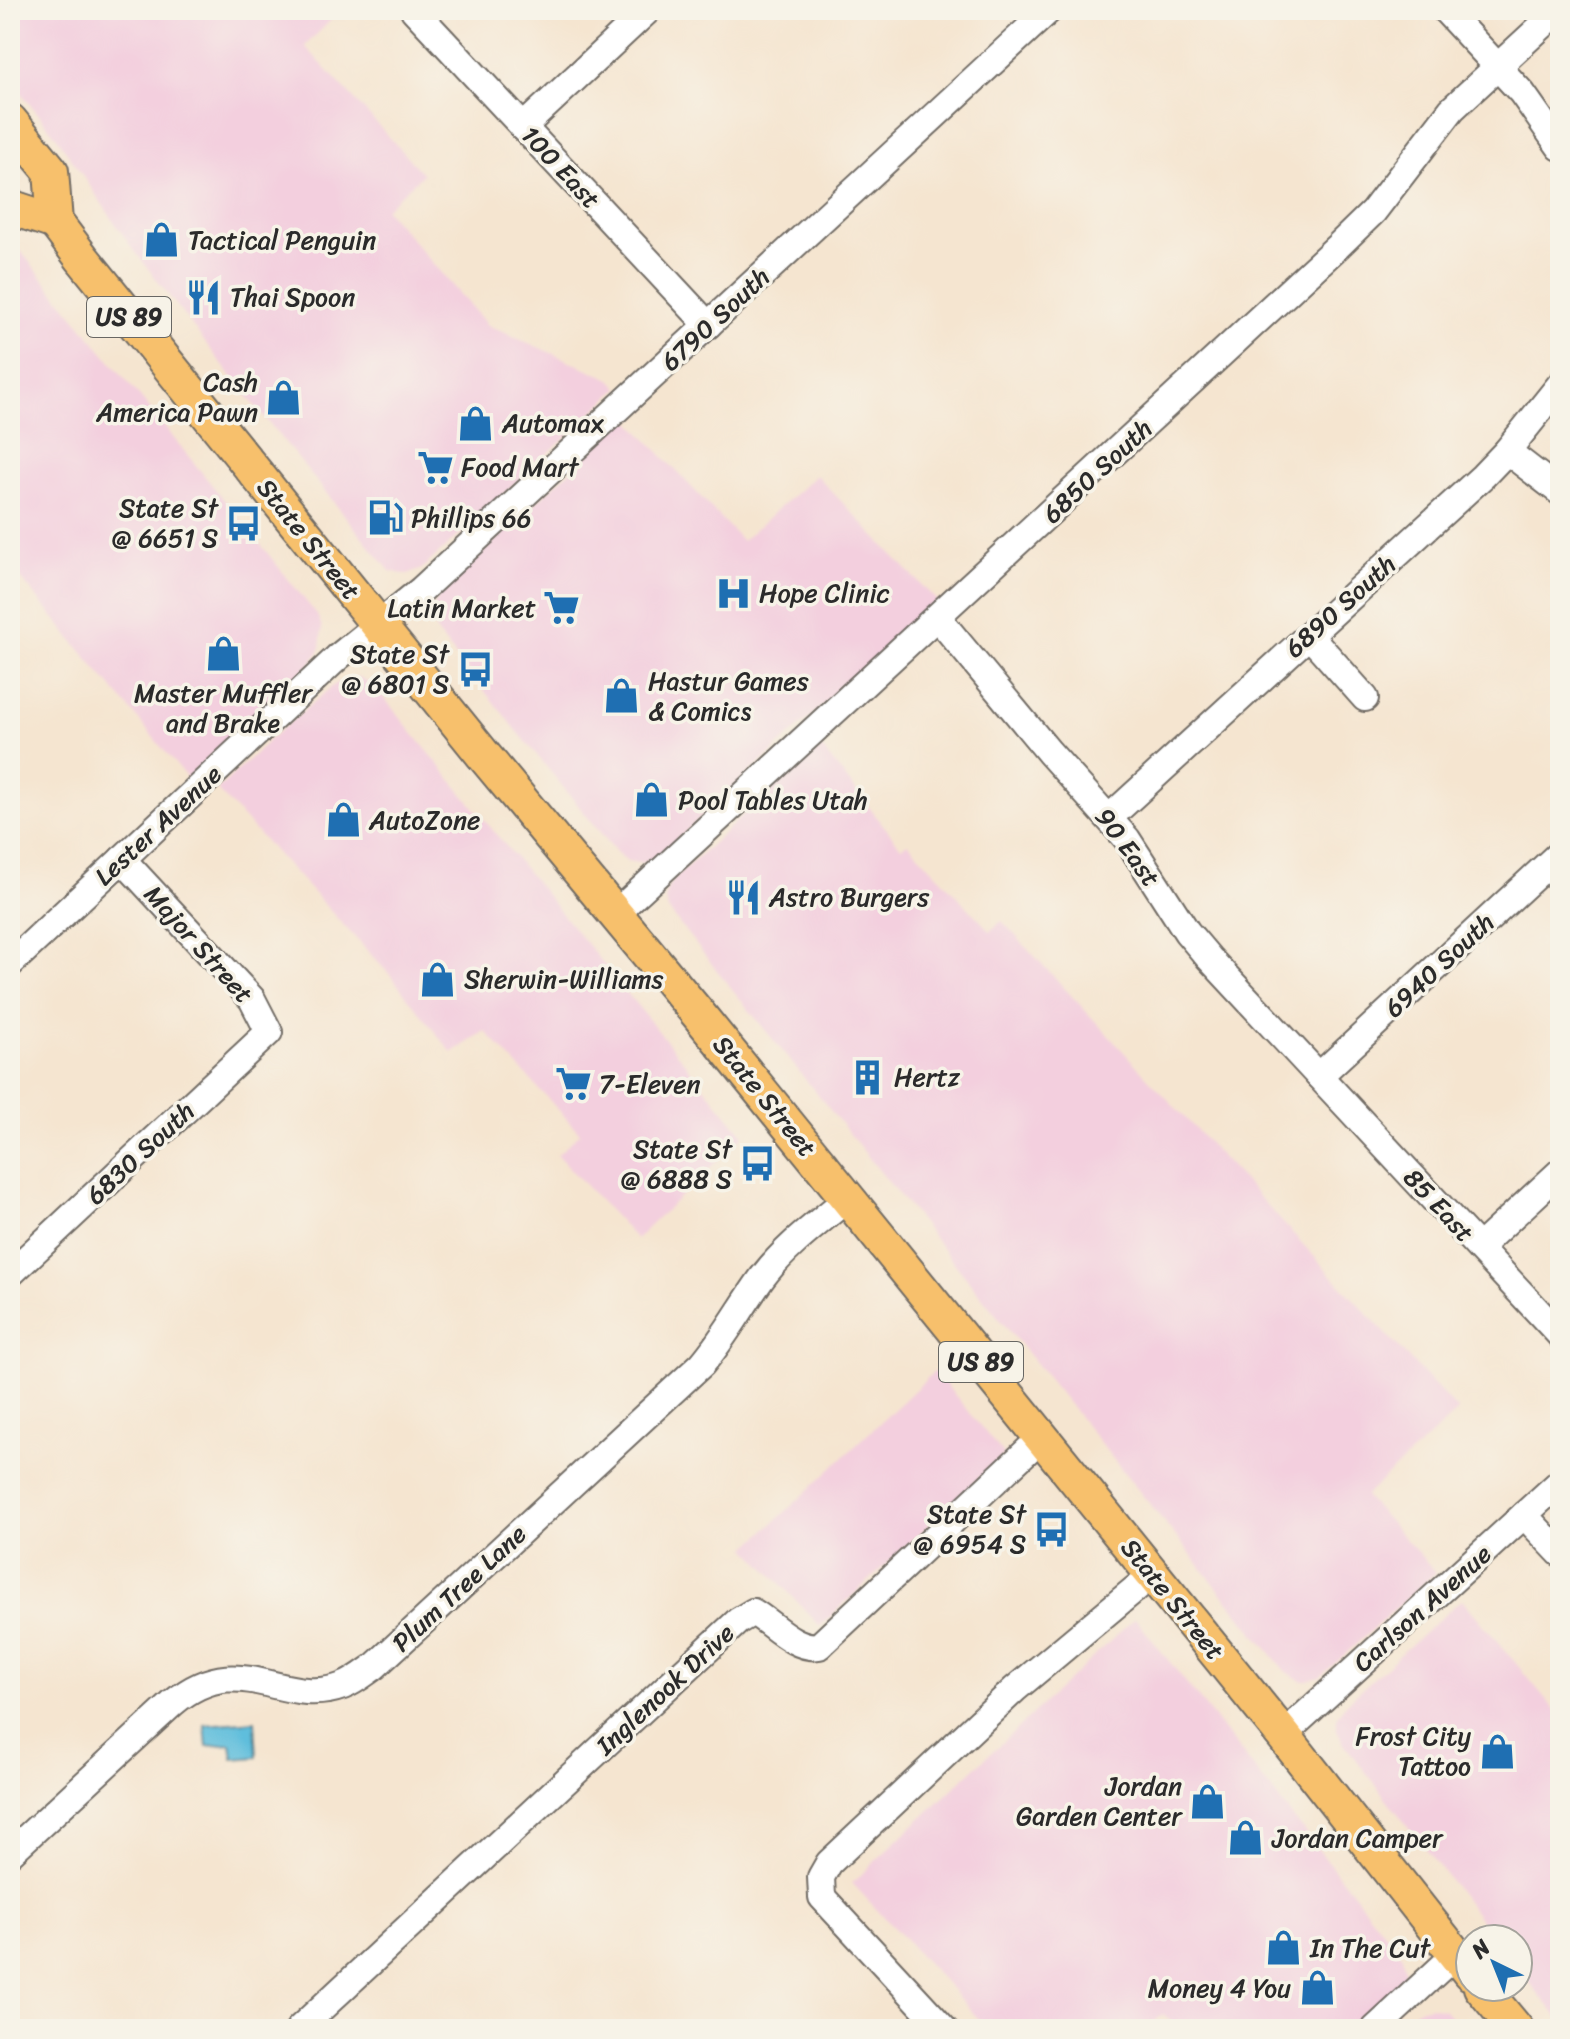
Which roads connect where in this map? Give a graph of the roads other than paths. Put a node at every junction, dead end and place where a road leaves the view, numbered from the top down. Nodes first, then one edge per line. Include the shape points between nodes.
1 (414, 10) edge
2 (648, 10) edge
3 (1049, 10) edge
4 (1445, 10) edge
5 (1559, 10) edge
6 (1498, 67) junction
7 (10, 121) edge
8 (523, 127) junction
9 (1560, 147) edge
10 (10, 207) edge
11 (55, 222) junction
12 (708, 325) junction
13 (1560, 385) edge
14 (1507, 451) junction
15 (1560, 492) edge
16 (938, 618) junction
17 (378, 625) junction
18 (1309, 635) junction
19 (1365, 698) dead end
20 (1110, 817) junction
21 (1560, 853) edge
22 (122, 859) junction
23 (615, 914) junction
24 (10, 964) edge
25 (269, 1032) joint
26 (1319, 1076) junction
27 (1560, 1172) edge
28 (848, 1198) junction
29 (1479, 1247) junction
30 (10, 1274) edge
31 (1560, 1335) edge
32 (1042, 1437) junction
33 (1560, 1482) edge
34 (1524, 1515) junction
35 (1560, 1553) edge
36 (1153, 1574) junction
37 (1283, 1735) junction
38 (10, 1853) edge
39 (1454, 1953) edge
40 (1454, 1971) edge
41 (1494, 2003) edge
42 (299, 2029) edge
43 (944, 2029) edge
44 (1375, 2029) edge
45 (1516, 2029) edge

1 - 8 street, 100 East
2 - 8 street
3 - 12 street, 6790 South
4 - 6 street
5 - 6 street, 6850 South
6 - 9 street
6 - 16 street, 6850 South via 1452,109 1373,212
7 - 11 main road via 51,171
8 - 12 street, 100 East
10 - 11 main road
11 - 17 main road, State Street / US 89
12 - 17 street, 6790 South
13 - 14 street, 6890 South
14 - 15 street
14 - 18 street, 6890 South
16 - 20 street, 90 East
16 - 23 street, 6850 South
17 - 22 street, Lester Avenue
17 - 23 main road, State Street / US 89
18 - 19 street
18 - 20 street, 6890 South
20 - 26 street, 90 East via 1187,932
21 - 26 street, 6940 South
22 - 24 street, Lester Avenue
22 - 25 street, Major Street via 252,999
23 - 28 main road, State Street / US 89
25 - 30 street, 6830 South
26 - 29 street, 85 East
27 - 29 street
28 - 32 main road, State Street / US 89
28 - 38 street, Plum Tree Lane via 776,1261 702,1364 375,1666 344,1686 318,1691 255,1679 202,1683 173,1703
29 - 31 street, 85 East
32 - 36 main road, State Street / US 89
32 - 42 street, Inglenook Drive via 819,1646 800,1643 753,1612 738,1621
33 - 34 street, Carlson Avenue
34 - 35 street
34 - 37 street, Carlson Avenue
36 - 37 main road, State Street / US 89
36 - 43 street via 1015,1689 829,1863 821,1877 822,1897
37 - 39 main road, State Street / US 89
40 - 44 street
41 - 45 main road

